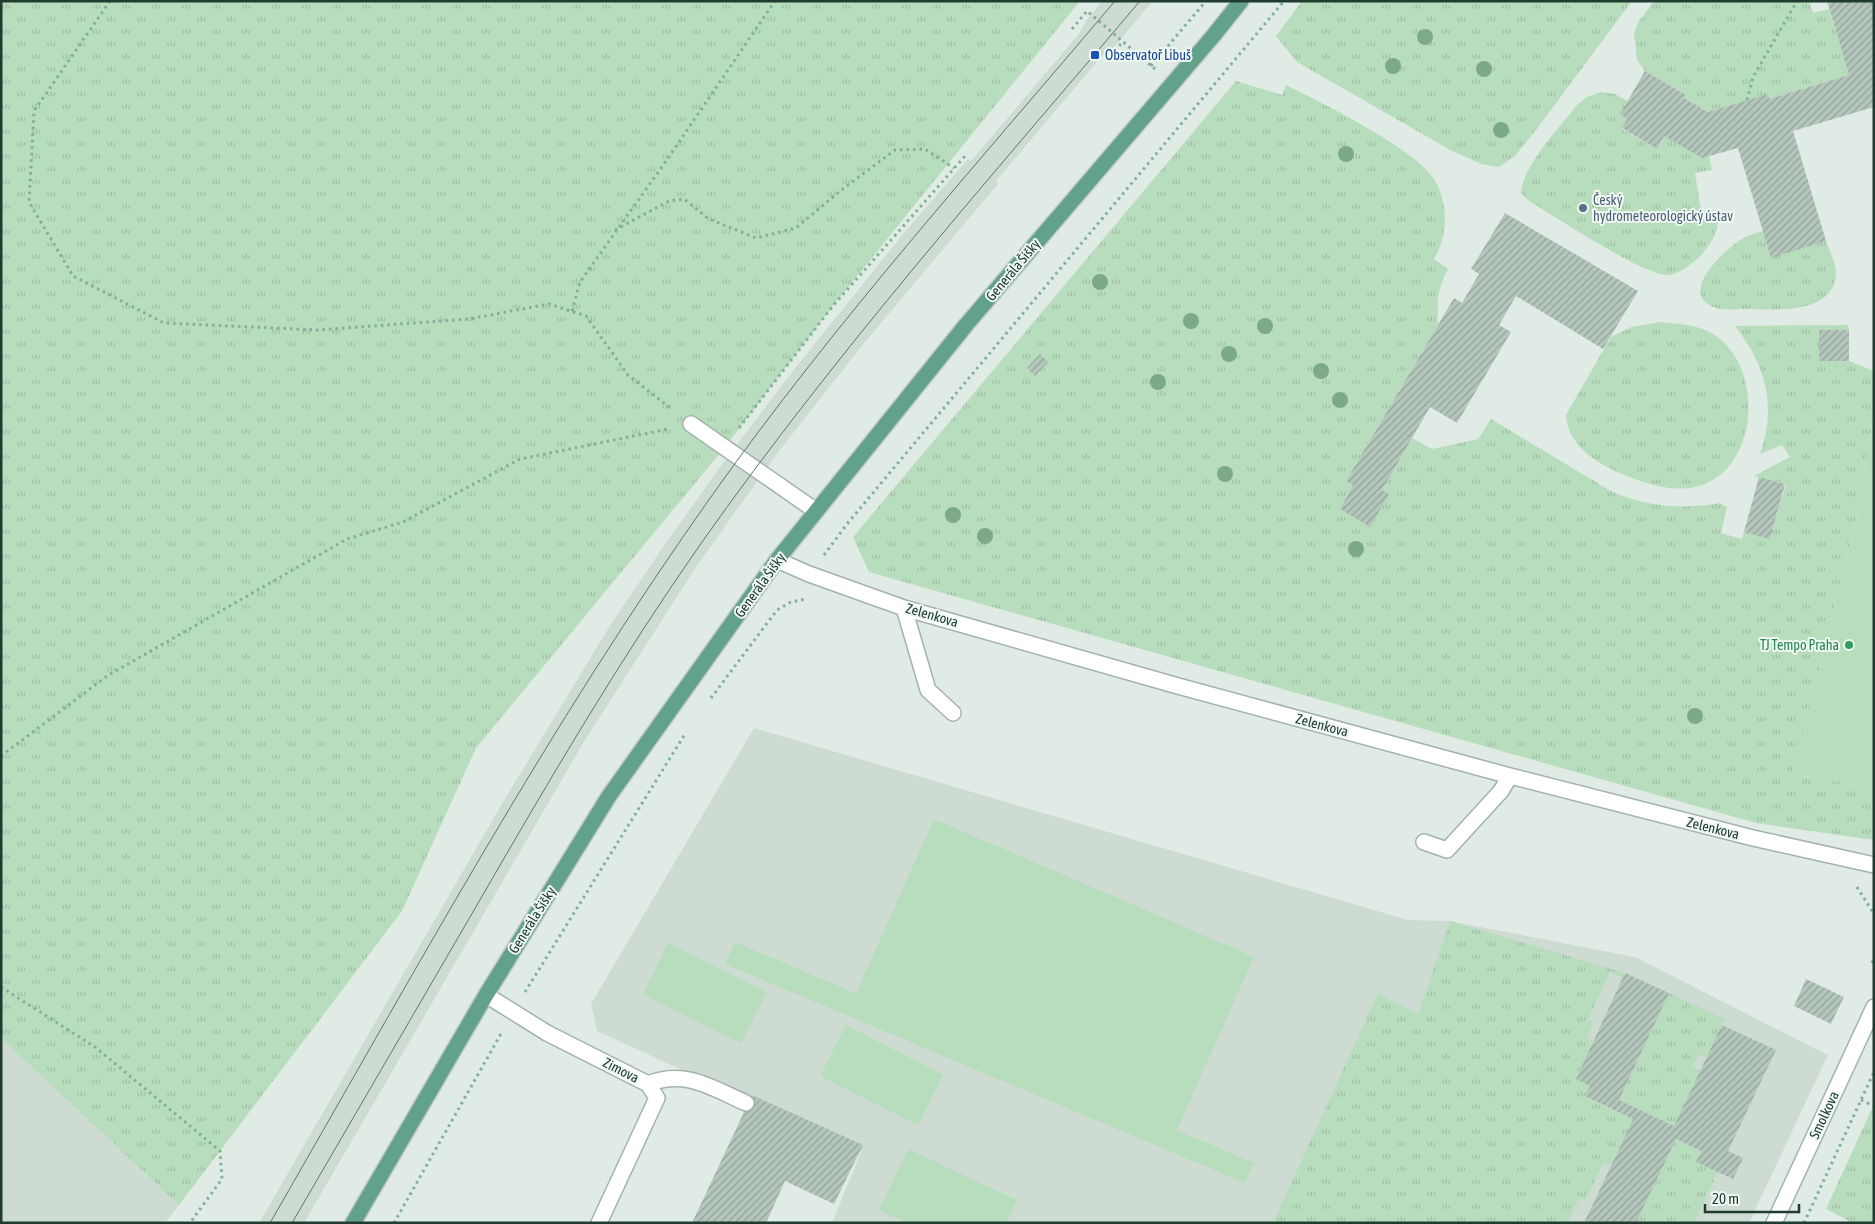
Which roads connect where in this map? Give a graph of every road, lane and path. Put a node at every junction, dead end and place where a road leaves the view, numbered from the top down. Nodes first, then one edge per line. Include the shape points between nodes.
1 (110, 1) edge
2 (775, 1) edge
3 (1206, 1) edge
4 (1240, 1) edge
5 (1284, 1) edge
6 (1797, 1) edge
7 (1072, 30) dead end
8 (1123, 41) junction
9 (1107, 61) dead end
10 (1151, 66) junction
11 (1172, 84) junction
12 (1747, 100) dead end
13 (1196, 106) junction
14 (965, 156) dead end
15 (954, 168) junction
16 (615, 230) junction
17 (572, 311) junction
18 (655, 396) dead end
19 (691, 424) joint
20 (725, 447) junction
21 (816, 511) junction
22 (777, 560) junction
23 (809, 574) junction
24 (808, 599) dead end
25 (791, 602) junction
26 (904, 608) junction
27 (710, 700) dead end
28 (953, 713) dead end
29 (687, 731) dead end
30 (1, 756) edge
31 (1510, 776) junction
32 (1424, 842) dead end
33 (1874, 865) edge
34 (1855, 887) dead end
35 (1874, 914) edge
36 (1874, 959) edge
37 (1872, 964) dead end
38 (1, 987) edge
39 (486, 995) junction
40 (1874, 1007) edge
41 (514, 1012) junction
42 (1874, 1072) edge
43 (648, 1084) junction
44 (1860, 1100) junction
45 (746, 1103) dead end
46 (1874, 1106) edge
47 (604, 1221) edge
48 (190, 1223) edge
49 (353, 1223) edge
50 (394, 1223) edge
51 (1774, 1223) edge
52 (1804, 1223) edge

1 - 17 path via 34,111 29,202 73,276 164,323 318,330 469,318 548,304
2 - 16 path
3 - 10 path
4 - 11 main road, Generála Šišky
5 - 13 path
6 - 12 path via 1753,77
7 - 8 path via 1087,11
8 - 9 path
8 - 10 path
10 - 11 path
11 - 13 path
11 - 21 main road, Generála Šišky via 966,325
13 - 23 path via 847,524
14 - 15 path
15 - 16 path via 926,149 895,150 796,228 756,238 709,219 684,199 669,201
15 - 20 path via 832,307
16 - 17 path via 580,282
17 - 18 path via 586,316 628,375
19 - 20 street
19 - 30 path via 520,459 403,522 347,539 116,671
20 - 21 street
21 - 22 main road, Generála Šišky
22 - 23 street, Zelenkova
22 - 39 main road, Generála Šišky via 609,796
23 - 25 path
23 - 26 street, Zelenkova
24 - 25 path
25 - 27 path via 778,610
26 - 28 street via 928,690
26 - 31 street, Zelenkova
29 - 41 path
31 - 32 street via 1501,792 1447,850
31 - 33 street, Zelenkova via 1752,838
34 - 35 path
36 - 37 path
38 - 48 path via 95,1047 220,1151 222,1179
39 - 41 street, Zimova
39 - 49 main road, Generála Šišky
40 - 51 street, Smolkova
41 - 43 street, Zimova via 547,1033
41 - 50 path
42 - 44 path
43 - 45 street via 676,1077 687,1078
43 - 47 street, Zimova via 657,1098
44 - 46 path
44 - 52 path

